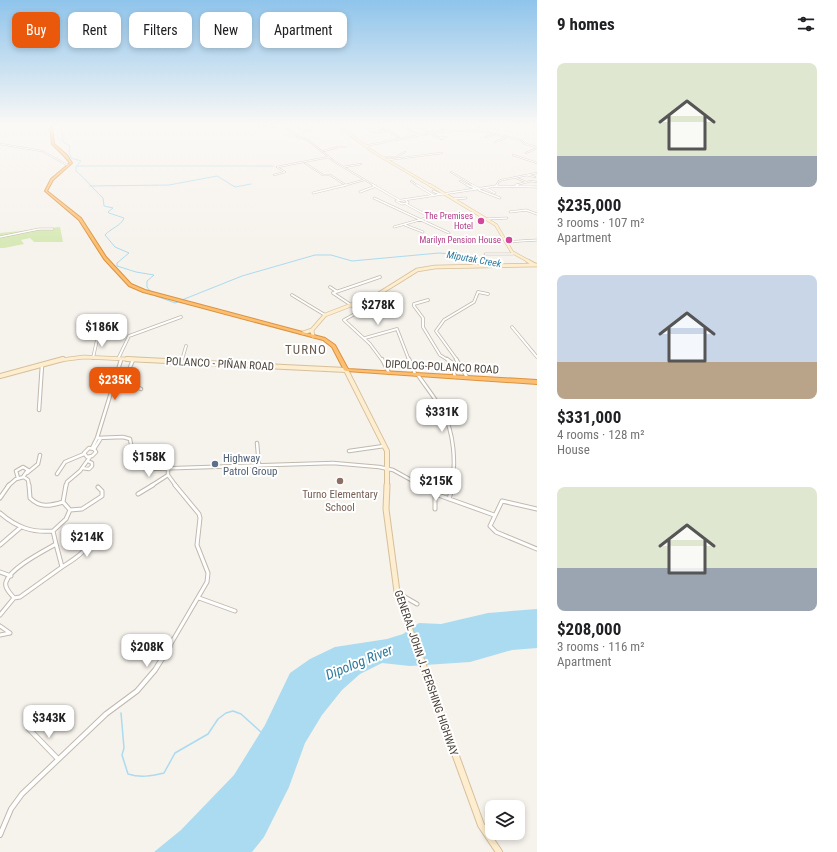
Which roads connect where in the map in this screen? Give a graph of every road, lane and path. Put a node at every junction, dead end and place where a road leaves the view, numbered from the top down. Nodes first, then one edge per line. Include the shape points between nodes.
1 (65, 165) edge
2 (292, 165) edge
3 (307, 165) edge
4 (341, 165) edge
5 (357, 165) edge
6 (395, 165) edge
7 (69, 166) joint
8 (344, 167) junction
9 (451, 172) dead end
10 (536, 173) edge
11 (274, 175) dead end
12 (526, 175) junction
13 (514, 177) junction
14 (535, 178) dead end
15 (365, 180) junction
16 (411, 181) dead end
17 (460, 181) dead end
18 (526, 182) junction
19 (537, 182) edge
20 (344, 184) junction
21 (516, 185) dead end
22 (376, 186) junction
23 (496, 186) junction
24 (537, 186) edge
25 (486, 188) junction
26 (478, 189) junction
27 (433, 191) dead end
28 (360, 192) dead end
29 (313, 193) dead end
30 (495, 193) dead end
31 (445, 194) junction
32 (440, 195) junction
33 (433, 196) junction
34 (493, 196) dead end
35 (374, 198) dead end
36 (466, 198) dead end
37 (453, 199) junction
38 (399, 200) junction
39 (406, 200) junction
40 (398, 203) junction
41 (406, 204) junction
42 (389, 206) junction
43 (510, 212) dead end
44 (537, 214) edge
45 (507, 218) dead end
46 (485, 219) junction
47 (421, 220) junction
48 (404, 224) junction
49 (394, 228) dead end
50 (53, 229) dead end
51 (423, 232) dead end
52 (449, 233) dead end
53 (0, 237) edge
54 (537, 240) edge
55 (505, 242) junction
56 (485, 254) dead end
57 (513, 254) junction
58 (535, 265) edge
59 (380, 277) dead end
60 (330, 287) dead end
61 (337, 291) junction
62 (488, 294) dead end
63 (292, 295) dead end
64 (428, 300) dead end
65 (352, 305) junction
66 (325, 315) junction
67 (181, 317) dead end
68 (512, 327) dead end
69 (312, 330) junction
70 (303, 333) junction
71 (98, 335) dead end
72 (313, 336) junction
73 (365, 338) junction
74 (186, 346) dead end
75 (537, 357) edge
76 (93, 358) junction
77 (120, 359) junction
78 (133, 360) junction
79 (181, 362) junction
80 (42, 365) junction
81 (346, 370) junction
82 (389, 373) junction
83 (416, 374) junction
84 (0, 376) edge
85 (455, 377) junction
86 (468, 378) junction
87 (537, 382) edge
88 (141, 389) dead end
89 (39, 410) dead end
90 (99, 438) junction
91 (257, 443) dead end
92 (384, 446) junction
93 (93, 448) junction
94 (350, 450) dead end
95 (84, 454) junction
96 (40, 455) dead end
97 (90, 457) junction
98 (88, 461) junction
99 (258, 465) junction
100 (82, 468) junction
101 (168, 468) junction
102 (388, 468) junction
103 (28, 473) junction
104 (57, 474) dead end
105 (168, 475) junction
106 (23, 477) junction
107 (18, 478) junction
108 (98, 487) dead end
109 (434, 493) junction
110 (138, 494) dead end
111 (0, 498) edge
112 (449, 499) junction
113 (63, 502) junction
114 (435, 509) dead end
115 (70, 510) junction
116 (537, 510) edge
117 (0, 513) edge
118 (494, 515) junction
119 (21, 527) junction
120 (53, 531) junction
121 (90, 537) dead end
122 (57, 544) junction
123 (0, 545) edge
124 (537, 549) edge
125 (62, 567) junction
126 (0, 572) edge
127 (11, 576) junction
128 (397, 592) junction
129 (14, 598) junction
130 (199, 598) junction
131 (417, 604) dead end
132 (235, 611) dead end
133 (0, 615) edge
134 (0, 626) edge
135 (0, 635) edge
136 (29, 729) dead end
137 (58, 760) junction
138 (0, 835) edge
139 (499, 852) edge

1 - 7 street
2 - 11 street via 277,167 286,172
3 - 20 street
4 - 8 street
5 - 8 street
6 - 31 main road
7 - 70 highway, GENERAL JOHN J. PERSHING HIGHWAY via 52,180 46,190 80,219 105,258 130,285 144,291
8 - 15 street
9 - 26 street
10 - 12 street
12 - 13 street
12 - 14 street
13 - 18 street
13 - 23 street via 500,181
15 - 20 street
15 - 22 street
16 - 33 street
17 - 26 street
18 - 19 street
18 - 21 street
20 - 29 street
22 - 28 street
22 - 38 street
23 - 24 street
23 - 25 street
25 - 26 street
25 - 30 street
26 - 31 street
26 - 34 street
27 - 32 street
31 - 32 street
31 - 37 main road
32 - 33 street
33 - 39 street
35 - 42 street
36 - 37 street
37 - 46 main road
38 - 39 street
38 - 40 street via 396,201
39 - 41 street
40 - 41 street
40 - 42 street
41 - 47 street via 431,216
42 - 47 street
43 - 44 street via 526,210
45 - 46 street
46 - 55 main road via 498,227
47 - 48 street
47 - 52 street
48 - 49 street
48 - 51 street
50 - 53 street via 39,229
54 - 55 street
55 - 57 main road
56 - 57 street
57 - 58 main road
58 - 65 main road via 423,268 377,296
59 - 61 street
60 - 61 street
61 - 65 street via 333,293
62 - 86 street via 478,292 474,302 444,320 436,331
63 - 66 street
64 - 85 street via 414,306 423,318 423,326 440,354 451,362
65 - 66 main road
65 - 73 street via 360,312 344,320
66 - 69 main road
67 - 77 street via 129,336
68 - 75 street
69 - 70 main road
69 - 72 main road
70 - 72 highway, GENERAL JOHN J. PERSHING HIGHWAY
71 - 76 street
72 - 81 highway, GENERAL JOHN J. PERSHING HIGHWAY via 328,340 332,344
73 - 82 street via 382,357
73 - 83 street via 397,329
74 - 79 street
76 - 77 main road, POLANCO - PIÑAN ROAD
76 - 80 main road, POLANCO - PIÑAN ROAD via 71,358
77 - 78 main road, POLANCO - PIÑAN ROAD
77 - 90 street
78 - 79 main road, POLANCO - PIÑAN ROAD
78 - 88 street via 125,379 127,383
79 - 81 main road, POLANCO - PIÑAN ROAD
80 - 84 main road, POLANCO - PIÑAN ROAD
80 - 89 street
81 - 82 highway, DIPOLOG-POLANCO ROAD
81 - 92 main road, GENERAL JOHN J. PERSHING HIGHWAY
82 - 83 highway, DIPOLOG-POLANCO ROAD
83 - 85 highway, DIPOLOG-POLANCO ROAD
83 - 112 street via 443,412 447,422 454,479
85 - 86 highway, DIPOLOG-POLANCO ROAD
86 - 87 highway, DIPOLOG-POLANCO ROAD
90 - 93 street
90 - 101 street via 127,437 131,441 138,467 148,470
91 - 99 street
92 - 94 street
92 - 102 main road, GENERAL JOHN J. PERSHING HIGHWAY via 388,456
93 - 95 street via 86,450
93 - 97 street via 96,453
95 - 97 street
95 - 104 street via 65,462
96 - 103 street via 38,464
97 - 98 street
98 - 100 street
98 - 100 street via 92,466 89,469
99 - 101 street
99 - 102 street via 333,463
100 - 113 street via 67,482
101 - 105 street
102 - 109 street
102 - 128 main road, GENERAL JOHN J. PERSHING HIGHWAY via 386,509
103 - 106 street
103 - 107 street via 26,468 21,468 16,471
105 - 110 street
105 - 130 street via 199,514 197,545 208,578
106 - 107 street
106 - 113 street via 28,480 29,495 36,504 44,507
107 - 111 street via 7,486
108 - 115 street via 102,491 102,496 82,509
109 - 112 street
109 - 114 street
112 - 118 street
113 - 115 street
115 - 120 street via 66,519
116 - 118 street via 504,500 500,502
117 - 119 street
118 - 124 street via 490,526 493,530
119 - 120 street via 35,532
119 - 123 street
120 - 122 street
121 - 125 street via 88,547
122 - 125 street
122 - 127 street
125 - 129 street via 20,597
126 - 127 street
127 - 129 street via 6,583
128 - 131 street
128 - 139 main road, GENERAL JOHN J. PERSHING HIGHWAY via 468,792 481,825
129 - 133 street
130 - 132 street
130 - 137 street via 146,683 106,714
134 - 135 street via 10,633
136 - 137 street
137 - 138 street via 15,802

